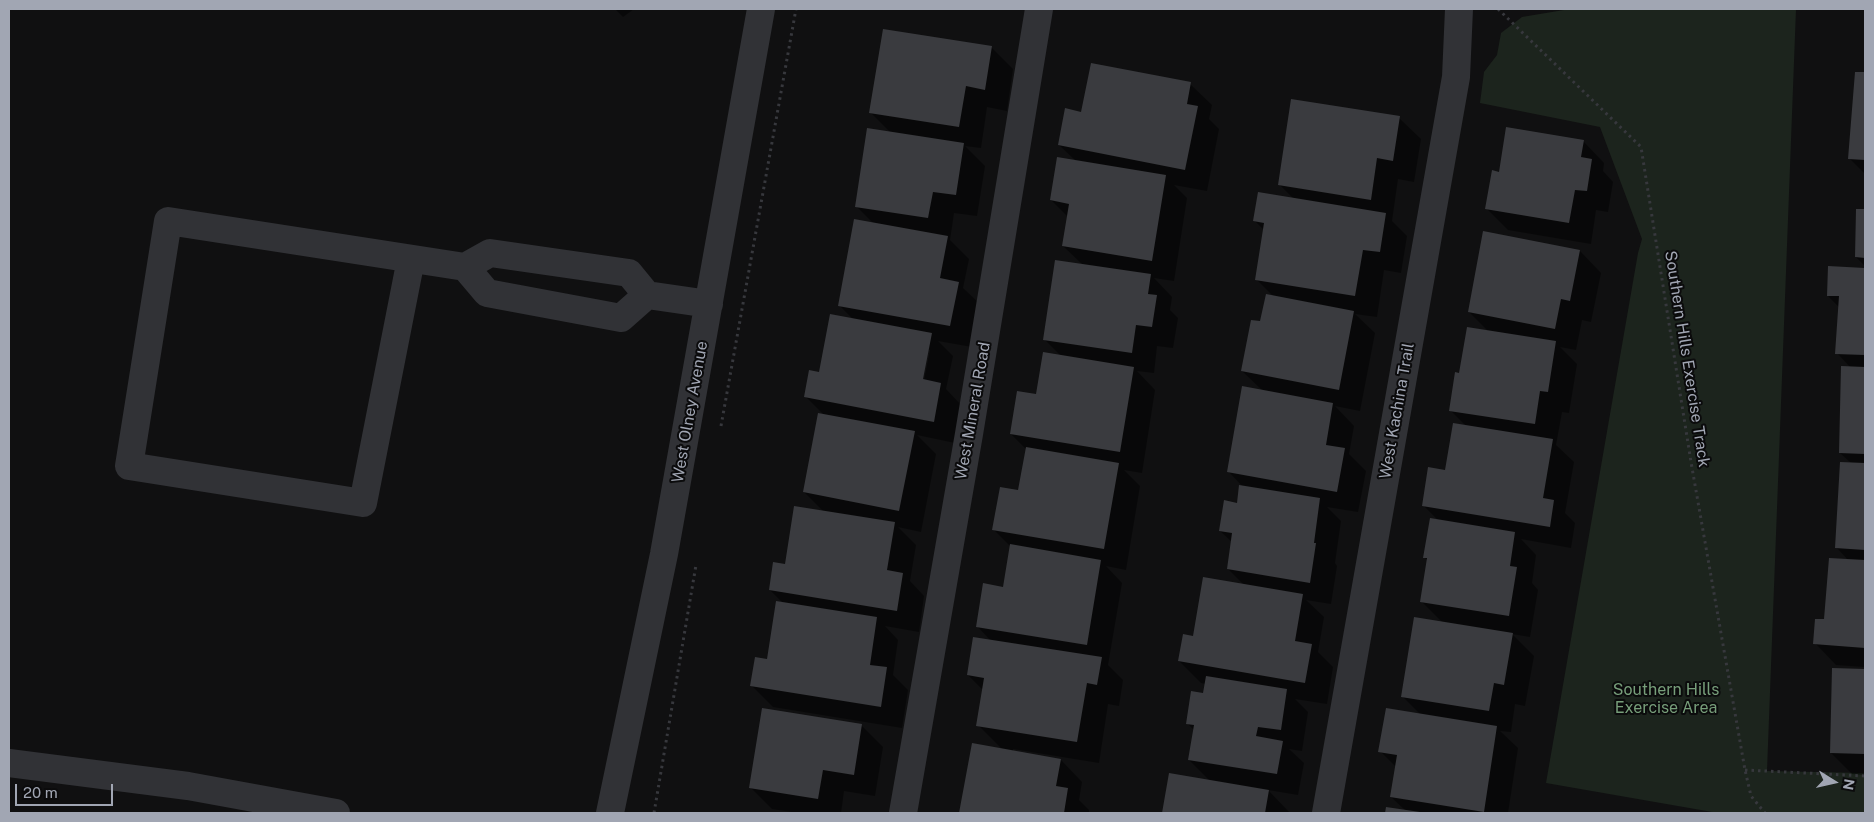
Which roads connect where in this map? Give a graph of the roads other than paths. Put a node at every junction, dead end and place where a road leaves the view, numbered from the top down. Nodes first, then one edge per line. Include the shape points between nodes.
1 (761, 9) edge
2 (1039, 9) edge
3 (1459, 9) edge
4 (411, 259) junction
5 (556, 263) junction
6 (465, 267) junction
7 (647, 295) junction
8 (549, 304) junction
9 (709, 304) junction
10 (9, 763) edge
11 (336, 813) edge
12 (610, 813) edge
13 (903, 813) edge
14 (1326, 813) edge

1 - 9 street, West Olney Avenue
2 - 13 street, West Mineral Road
3 - 14 street, West Kachina Trail via 1456,77
4 - 4 street via 168,220 129,466 363,502
4 - 6 street
5 - 6 street via 490,253
5 - 7 street via 629,273
5 - 8 street
6 - 8 street via 487,293
7 - 8 street via 621,318
7 - 9 street
9 - 12 street, West Olney Avenue via 664,554
10 - 11 street via 188,786

